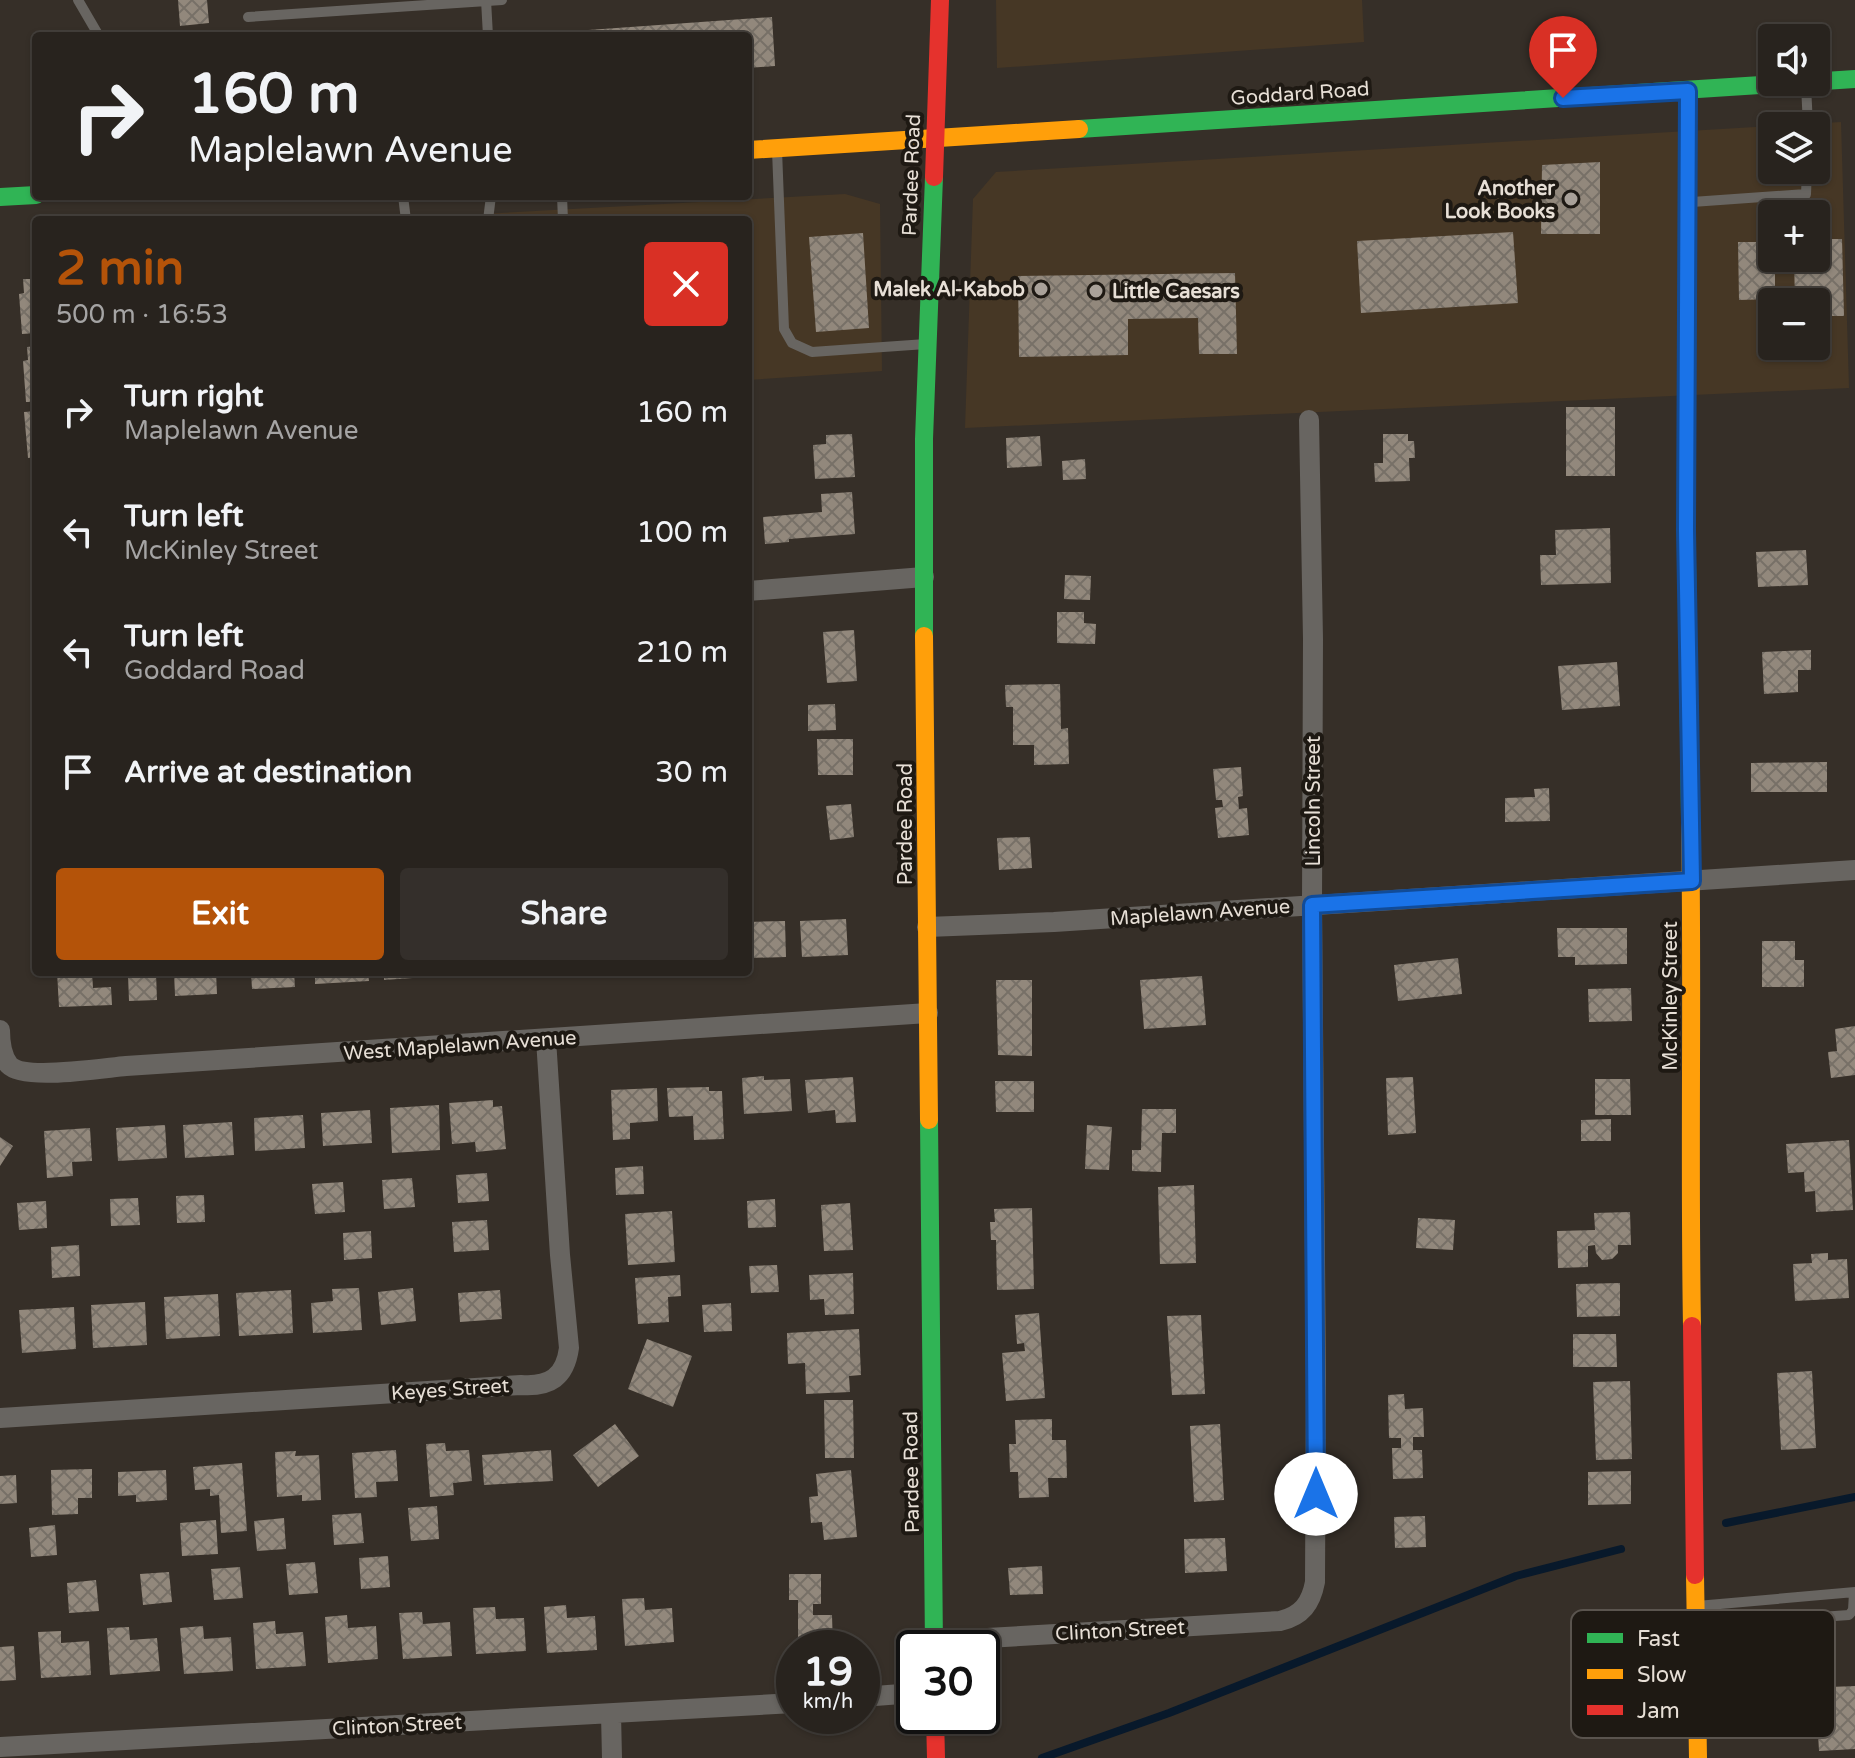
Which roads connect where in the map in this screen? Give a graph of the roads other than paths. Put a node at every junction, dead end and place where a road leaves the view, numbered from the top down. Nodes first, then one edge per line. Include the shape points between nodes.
1 (78, 0) edge
2 (502, 0) edge
3 (940, 0) edge
4 (486, 1) edge
5 (248, 17) dead end
6 (97, 32) edge
7 (488, 32) edge
8 (1855, 79) edge
9 (1830, 81) edge
10 (1758, 86) edge
11 (1688, 91) junction
12 (934, 138) junction
13 (777, 148) junction
14 (752, 150) edge
15 (1806, 184) edge
16 (32, 195) edge
17 (0, 197) edge
18 (1688, 202) junction
19 (928, 344) junction
20 (1309, 420) dead end
21 (924, 577) junction
22 (752, 591) edge
23 (1855, 870) edge
24 (1692, 881) junction
25 (1312, 905) junction
26 (927, 927) junction
27 (928, 1013) junction
28 (0, 1030) edge
29 (546, 1039) junction
30 (0, 1418) edge
31 (1854, 1592) edge
32 (1695, 1606) junction
33 (1303, 1610) joint
34 (1695, 1610) edge
35 (1835, 1616) edge
36 (934, 1630) edge
37 (1000, 1640) edge
38 (776, 1704) edge
39 (611, 1714) junction
40 (935, 1734) edge
41 (1698, 1738) edge
42 (0, 1747) edge
43 (612, 1758) edge
44 (936, 1758) edge
45 (1698, 1758) edge

1 - 6 lane
2 - 4 lane
3 - 12 main road, Pardee Road
4 - 5 lane
4 - 7 lane
8 - 9 main road, Goddard Road
10 - 11 main road, Goddard Road
11 - 12 main road, Goddard Road
11 - 18 main road, McKinley Street
12 - 13 main road, Goddard Road
12 - 19 main road, Pardee Road
13 - 14 main road, Goddard Road
13 - 19 lane via 784,329 792,343 812,352
15 - 18 lane via 1806,194
16 - 17 main road
18 - 24 main road, McKinley Street
19 - 21 main road, Pardee Road
20 - 25 street, Lincoln Street
21 - 22 street
21 - 26 main road, Pardee Road
23 - 24 street, Maplelawn Avenue
24 - 25 street, Maplelawn Avenue
24 - 32 main road, McKinley Street
25 - 26 street, Maplelawn Avenue
25 - 33 street, Lincoln Street via 1315,1582
26 - 27 main road, Pardee Road
27 - 29 street, West Maplelawn Avenue
27 - 36 main road, Pardee Road
28 - 29 street, West Maplelawn Avenue via 10,1067 40,1074
29 - 30 street, Keyes Street via 569,1348 563,1373 534,1386
31 - 32 lane
31 - 35 lane via 1853,1610
32 - 34 main road, McKinley Street
33 - 37 street, Clinton Street via 1280,1621
38 - 39 street, Clinton Street
39 - 42 street, Clinton Street
39 - 43 street
40 - 44 main road
41 - 45 main road, McKinley Street

